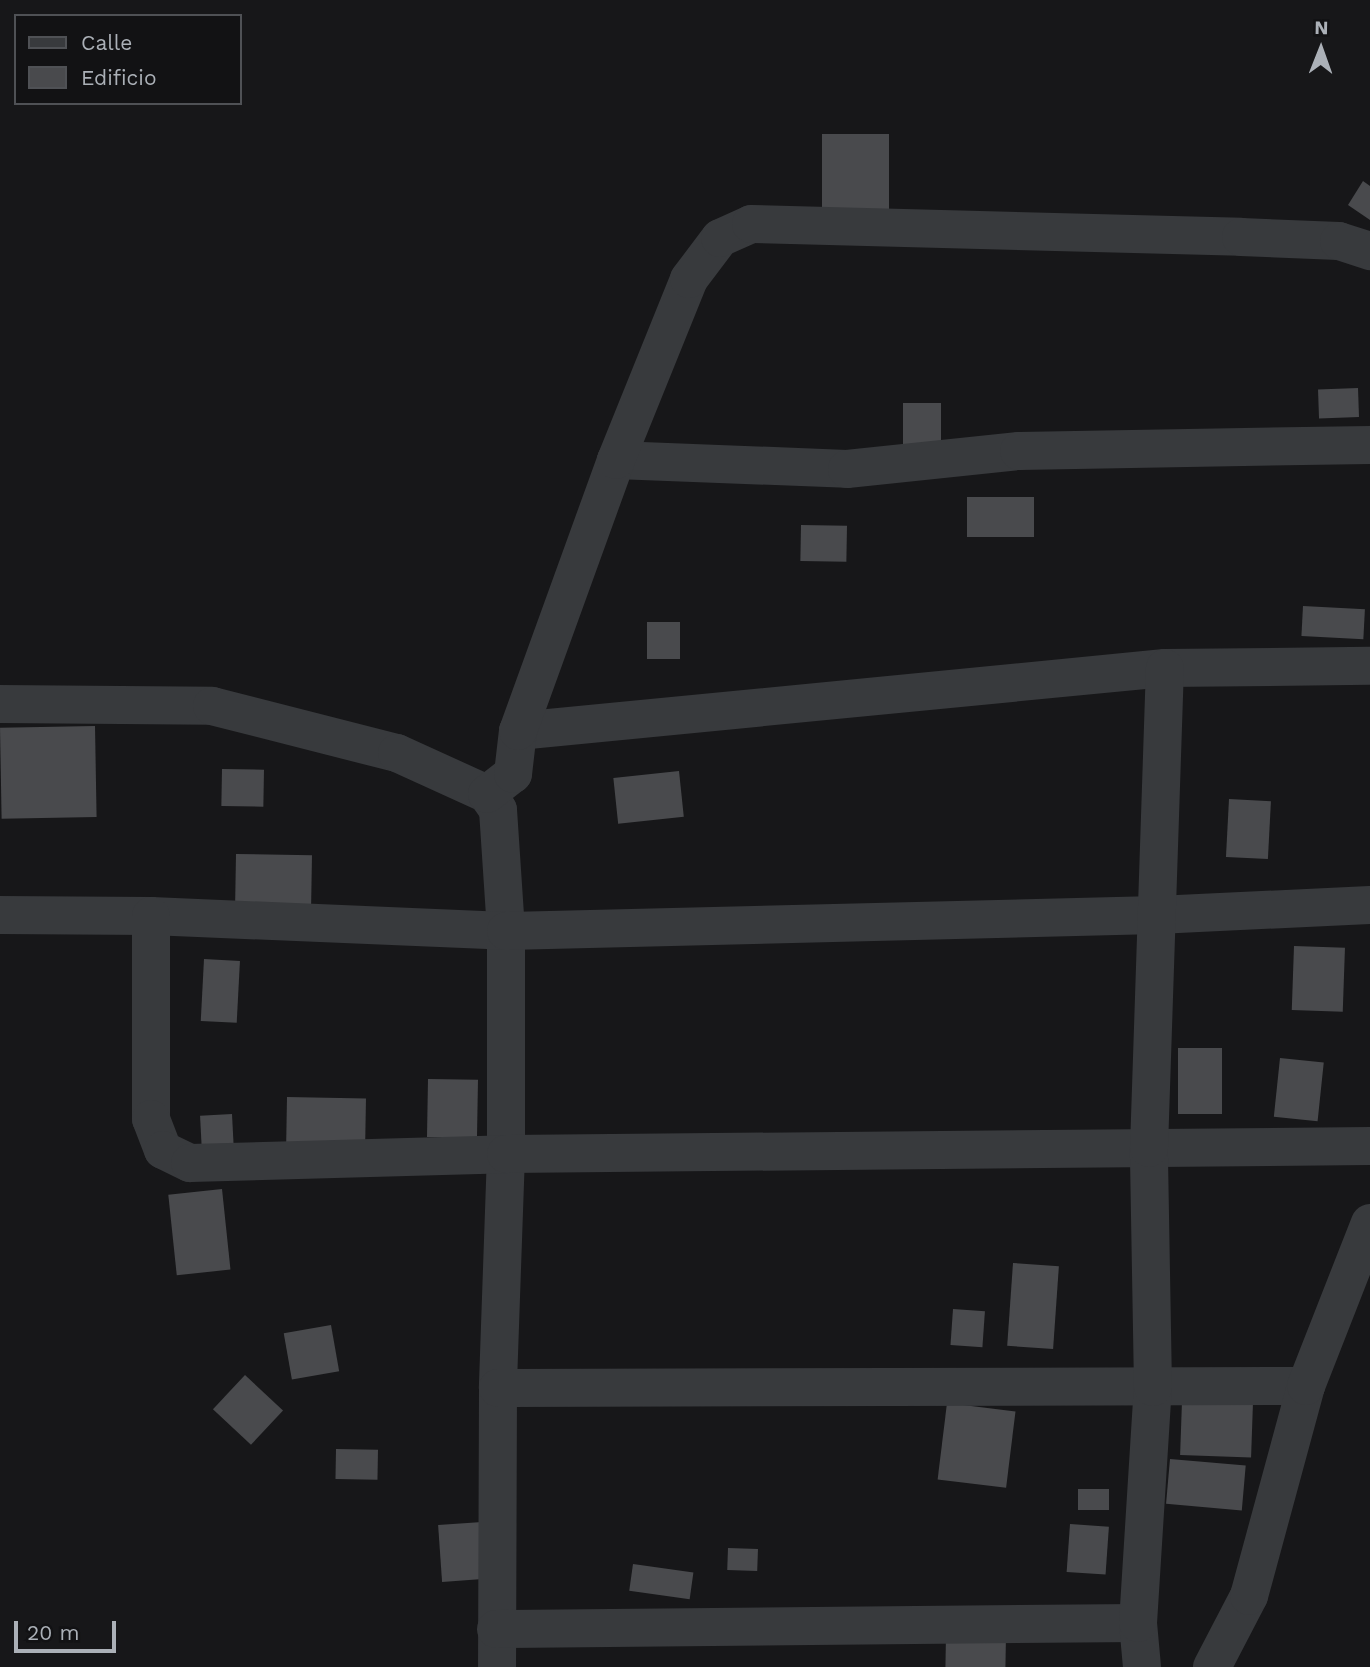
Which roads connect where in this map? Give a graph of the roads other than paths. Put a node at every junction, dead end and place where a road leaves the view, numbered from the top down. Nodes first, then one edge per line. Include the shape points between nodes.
1 (1370, 251) edge
2 (1370, 445) edge
3 (616, 460) junction
4 (1370, 666) edge
5 (1165, 668) junction
6 (0, 704) edge
7 (518, 731) junction
8 (487, 794) junction
9 (1370, 905) edge
10 (0, 915) edge
11 (1157, 915) junction
12 (151, 916) junction
13 (506, 931) junction
14 (1370, 1146) edge
15 (1149, 1148) junction
16 (506, 1154) junction
17 (1370, 1223) edge
18 (1306, 1386) junction
19 (1153, 1387) junction
20 (498, 1388) junction
21 (1138, 1623) junction
22 (496, 1629) junction
23 (498, 1667) edge
24 (1142, 1667) edge
25 (1212, 1667) edge

1 - 3 street via 1339,241 751,223 720,238 689,279
2 - 3 street via 1019,451 847,469
3 - 7 street
4 - 5 street
5 - 7 street
5 - 11 street
6 - 8 street via 212,706 397,753
7 - 8 street via 513,774
8 - 13 street via 498,810 502,835
9 - 11 street
10 - 12 street
11 - 13 street
11 - 15 street
12 - 13 street
12 - 16 street via 151,1119 163,1150 190,1163
13 - 16 street
14 - 15 street
15 - 16 street
15 - 19 street
16 - 20 street
17 - 18 street
18 - 19 street
18 - 25 street via 1249,1596
19 - 20 street
19 - 21 street
20 - 22 street
21 - 22 street
21 - 24 street
22 - 23 street

